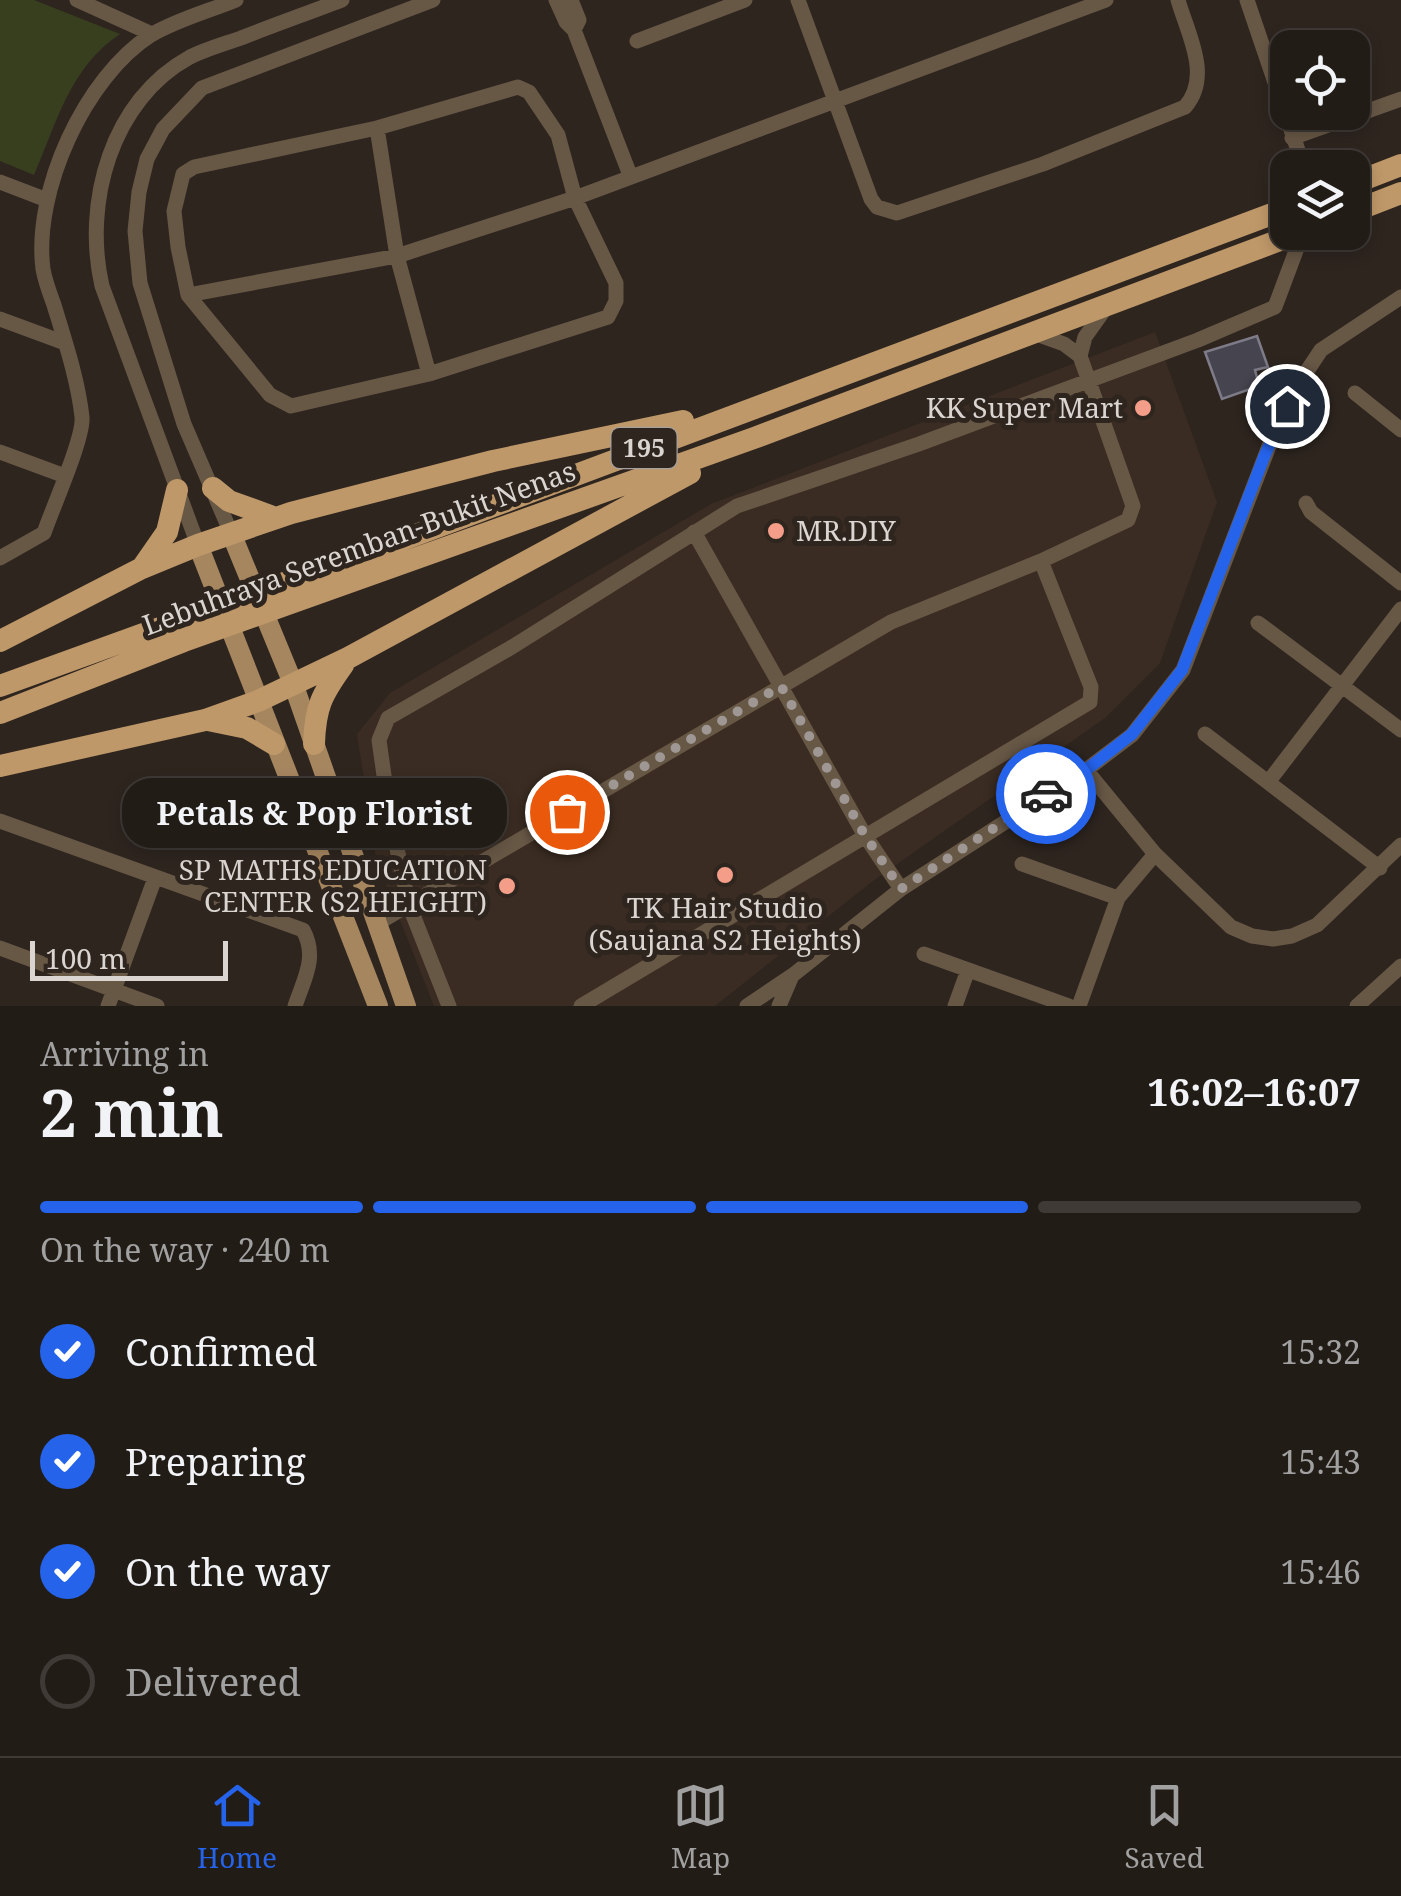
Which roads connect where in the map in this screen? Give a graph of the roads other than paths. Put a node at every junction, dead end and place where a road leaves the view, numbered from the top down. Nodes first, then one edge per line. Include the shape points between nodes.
1 (77, 0) edge
2 (236, 0) edge
3 (432, 0) edge
4 (556, 0) edge
5 (571, 0) edge
6 (746, 0) edge
7 (798, 0) edge
8 (1106, 0) edge
9 (1178, 0) edge
10 (1247, 0) edge
11 (336, 1) edge
12 (574, 30) junction
13 (152, 34) junction
14 (637, 41) dead end
15 (1401, 98) edge
16 (834, 100) junction
17 (377, 128) junction
18 (1292, 138) junction
19 (1297, 150) edge
20 (1401, 165) edge
21 (630, 176) junction
22 (1370, 177) edge
23 (0, 182) edge
24 (1401, 194) edge
25 (576, 198) junction
26 (47, 200) junction
27 (1370, 205) edge
28 (1270, 215) edge
29 (1270, 244) edge
30 (1296, 250) edge
31 (397, 256) junction
32 (188, 295) junction
33 (1401, 297) edge
34 (1111, 303) junction
35 (0, 319) edge
36 (1032, 333) junction
37 (65, 344) junction
38 (1080, 356) junction
39 (429, 374) junction
40 (1088, 380) junction
41 (1355, 393) dead end
42 (757, 405) junction
43 (1401, 430) edge
44 (754, 438) junction
45 (0, 452) edge
46 (64, 476) junction
47 (213, 488) junction
48 (178, 490) junction
49 (1306, 503) dead end
50 (276, 518) junction
51 (694, 532) junction
52 (232, 533) junction
53 (198, 544) junction
54 (0, 558) edge
55 (1041, 561) junction
56 (142, 568) junction
57 (1401, 584) edge
58 (1401, 609) edge
59 (1258, 624) dead end
60 (0, 640) edge
61 (348, 658) junction
62 (0, 686) edge
63 (294, 686) junction
64 (781, 686) junction
65 (1342, 686) junction
66 (258, 701) junction
67 (0, 714) edge
68 (205, 720) junction
69 (1401, 730) edge
70 (1205, 734) dead end
71 (274, 744) junction
72 (314, 744) junction
73 (0, 766) edge
74 (1086, 770) junction
75 (1269, 781) junction
76 (0, 821) edge
77 (864, 834) junction
78 (1401, 845) edge
79 (1156, 854) junction
80 (1022, 864) dead end
81 (1380, 868) junction
82 (155, 878) junction
83 (901, 889) junction
84 (1118, 898) junction
85 (409, 905) junction
86 (378, 923) junction
87 (0, 948) edge
88 (924, 954) dead end
89 (1401, 966) edge
90 (968, 970) junction
91 (793, 975) junction
92 (111, 998) edge
93 (157, 1006) edge
94 (295, 1006) edge
95 (378, 1006) edge
96 (406, 1006) edge
97 (449, 1006) edge
98 (581, 1006) edge
99 (747, 1006) edge
100 (779, 1006) edge
101 (955, 1006) edge
102 (1069, 1006) edge
103 (1080, 1006) edge
104 (1357, 1006) edge

1 - 13 street
2 - 13 street
3 - 47 street via 202,88 163,128 148,158 135,231 140,282 184,424
4 - 12 street
5 - 12 street via 579,20
6 - 14 street
7 - 16 street
8 - 16 street
9 - 16 street via 1198,65 1194,96 1185,107 896,213 870,199
10 - 18 street
11 - 48 street via 190,57 156,81 120,130 105,168 96,261
12 - 21 street
13 - 26 street via 103,78 73,130
15 - 18 street
16 - 21 street
17 - 25 street via 518,86 558,135
17 - 31 street
17 - 32 street via 194,166 182,174 174,211
18 - 19 street
20 - 22 highway
21 - 25 street
23 - 26 street
24 - 27 highway
25 - 31 street
25 - 39 street via 616,284 608,317
26 - 37 street via 43,268
28 - 42 highway, Lebuhraya Seremban-Bukit Nenas / 195
29 - 34 highway, Lebuhraya Seremban-Bukit Nenas / 195
30 - 40 street via 1275,307
31 - 32 street
31 - 39 street
32 - 39 street via 270,395 291,406
33 - 74 street via 1321,350 1299,383 1182,670 1132,734
34 - 36 highway, Lebuhraya Seremban-Bukit Nenas / 195
34 - 38 street via 1094,320
35 - 37 street
36 - 38 street
36 - 44 highway, Lebuhraya Seremban-Bukit Nenas / 195
37 - 46 street via 83,421
38 - 40 street
40 - 51 street via 736,506
40 - 55 street via 1132,513 1116,528
41 - 43 street
42 - 50 highway via 494,461
42 - 62 highway, Lebuhraya Seremban-Bukit Nenas / 195
44 - 61 highway
44 - 67 highway, Lebuhraya Seremban-Bukit Nenas / 195
45 - 46 street
46 - 54 street via 44,533
47 - 50 highway
47 - 52 street
48 - 53 street
48 - 56 highway via 168,532
49 - 57 street
50 - 52 highway
51 - 64 street
51 - 85 street via 388,718 379,740
52 - 53 highway
52 - 63 main road
53 - 56 highway
53 - 66 main road
55 - 64 street via 891,622
55 - 77 street via 1090,702
56 - 60 highway
58 - 65 street
59 - 65 street
61 - 63 highway
61 - 72 highway via 315,712
63 - 66 highway
63 - 72 main road
64 - 77 street
64 - 85 street
65 - 69 street
65 - 75 street
66 - 68 highway
66 - 71 main road
68 - 71 highway via 246,728
68 - 73 highway
70 - 75 street
71 - 95 main road
72 - 86 main road
74 - 79 street
74 - 83 street
75 - 81 street
76 - 82 street
77 - 83 street
77 - 98 street
78 - 81 street
79 - 81 street via 1231,926 1273,938 1317,925
79 - 84 street
80 - 84 street
82 - 92 street
82 - 94 street via 302,930 311,961
83 - 91 street
84 - 103 street
85 - 86 street
85 - 97 street
86 - 96 main road
87 - 92 street
88 - 90 street
89 - 104 street
90 - 101 street
90 - 102 street
91 - 99 street
91 - 100 street
92 - 93 street

